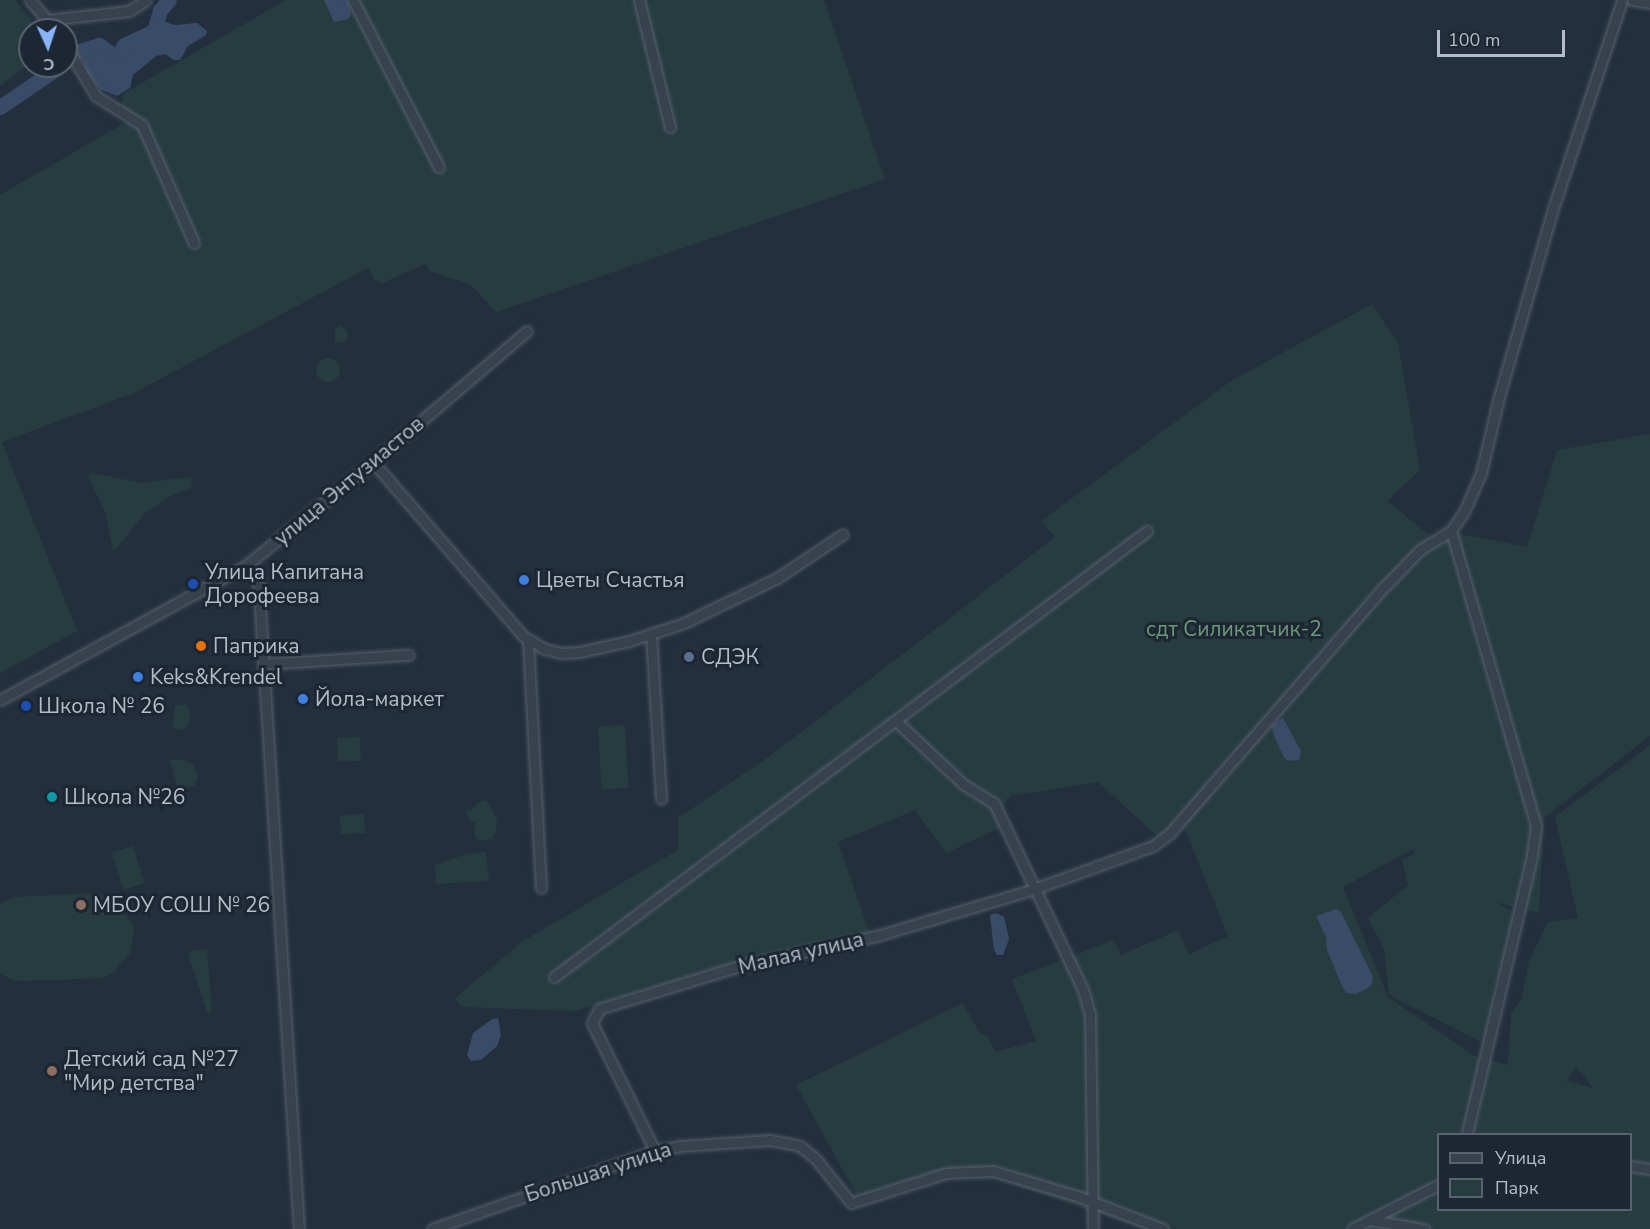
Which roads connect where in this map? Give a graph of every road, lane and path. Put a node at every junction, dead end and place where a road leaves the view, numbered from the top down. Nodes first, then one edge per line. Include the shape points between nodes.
1 (30, 0) edge
2 (146, 0) edge
3 (353, 0) edge
4 (639, 0) edge
5 (1622, 0) edge
6 (1632, 0) edge
7 (1650, 3) edge
8 (45, 18) edge
9 (63, 18) edge
10 (78, 66) edge
11 (670, 126) dead end
12 (439, 167) dead end
13 (194, 243) dead end
14 (527, 331) dead end
15 (374, 462) junction
16 (1148, 531) dead end
17 (1451, 531) junction
18 (843, 534) dead end
19 (248, 564) junction
20 (651, 634) junction
21 (528, 640) junction
22 (409, 655) dead end
23 (264, 664) junction
24 (0, 700) edge
25 (896, 721) junction
26 (661, 799) dead end
27 (542, 888) dead end
28 (1034, 889) junction
29 (554, 977) dead end
30 (1467, 1133) edge
31 (655, 1150) junction
32 (1632, 1166) edge
33 (1650, 1169) edge
34 (1437, 1186) edge
35 (1092, 1202) junction
36 (1370, 1220) junction
37 (298, 1229) edge
38 (432, 1229) edge
39 (1093, 1229) edge
40 (1163, 1229) edge
41 (1352, 1229) edge
42 (1424, 1229) edge

1 - 8 street
2 - 9 street via 129,10
3 - 12 street
4 - 11 street
5 - 17 street via 1553,209 1481,473
6 - 7 street
10 - 13 street via 96,96 142,125
14 - 15 street, улица Энтузиастов
15 - 19 street, улица Энтузиастов
15 - 21 street
16 - 25 street
17 - 28 street, Малая улица via 1421,549 1385,586 1170,833 1153,846
17 - 30 street via 1536,826
18 - 20 street via 777,579 724,606
19 - 23 street via 258,579
19 - 24 street, улица Энтузиастов
20 - 21 street via 579,652 545,650
20 - 26 street
21 - 27 street
22 - 23 street
23 - 37 street
25 - 28 street via 963,784 994,804
25 - 29 street
28 - 31 street, Малая улица via 880,935 736,967 599,1009 592,1023
28 - 35 street via 1083,990 1090,1015
31 - 35 street, Большая улица via 783,1141 800,1146 816,1158 851,1203 946,1173 993,1171
31 - 38 street, Большая улица
32 - 33 street
34 - 36 street
35 - 39 street
35 - 40 street
36 - 41 street
36 - 42 street

